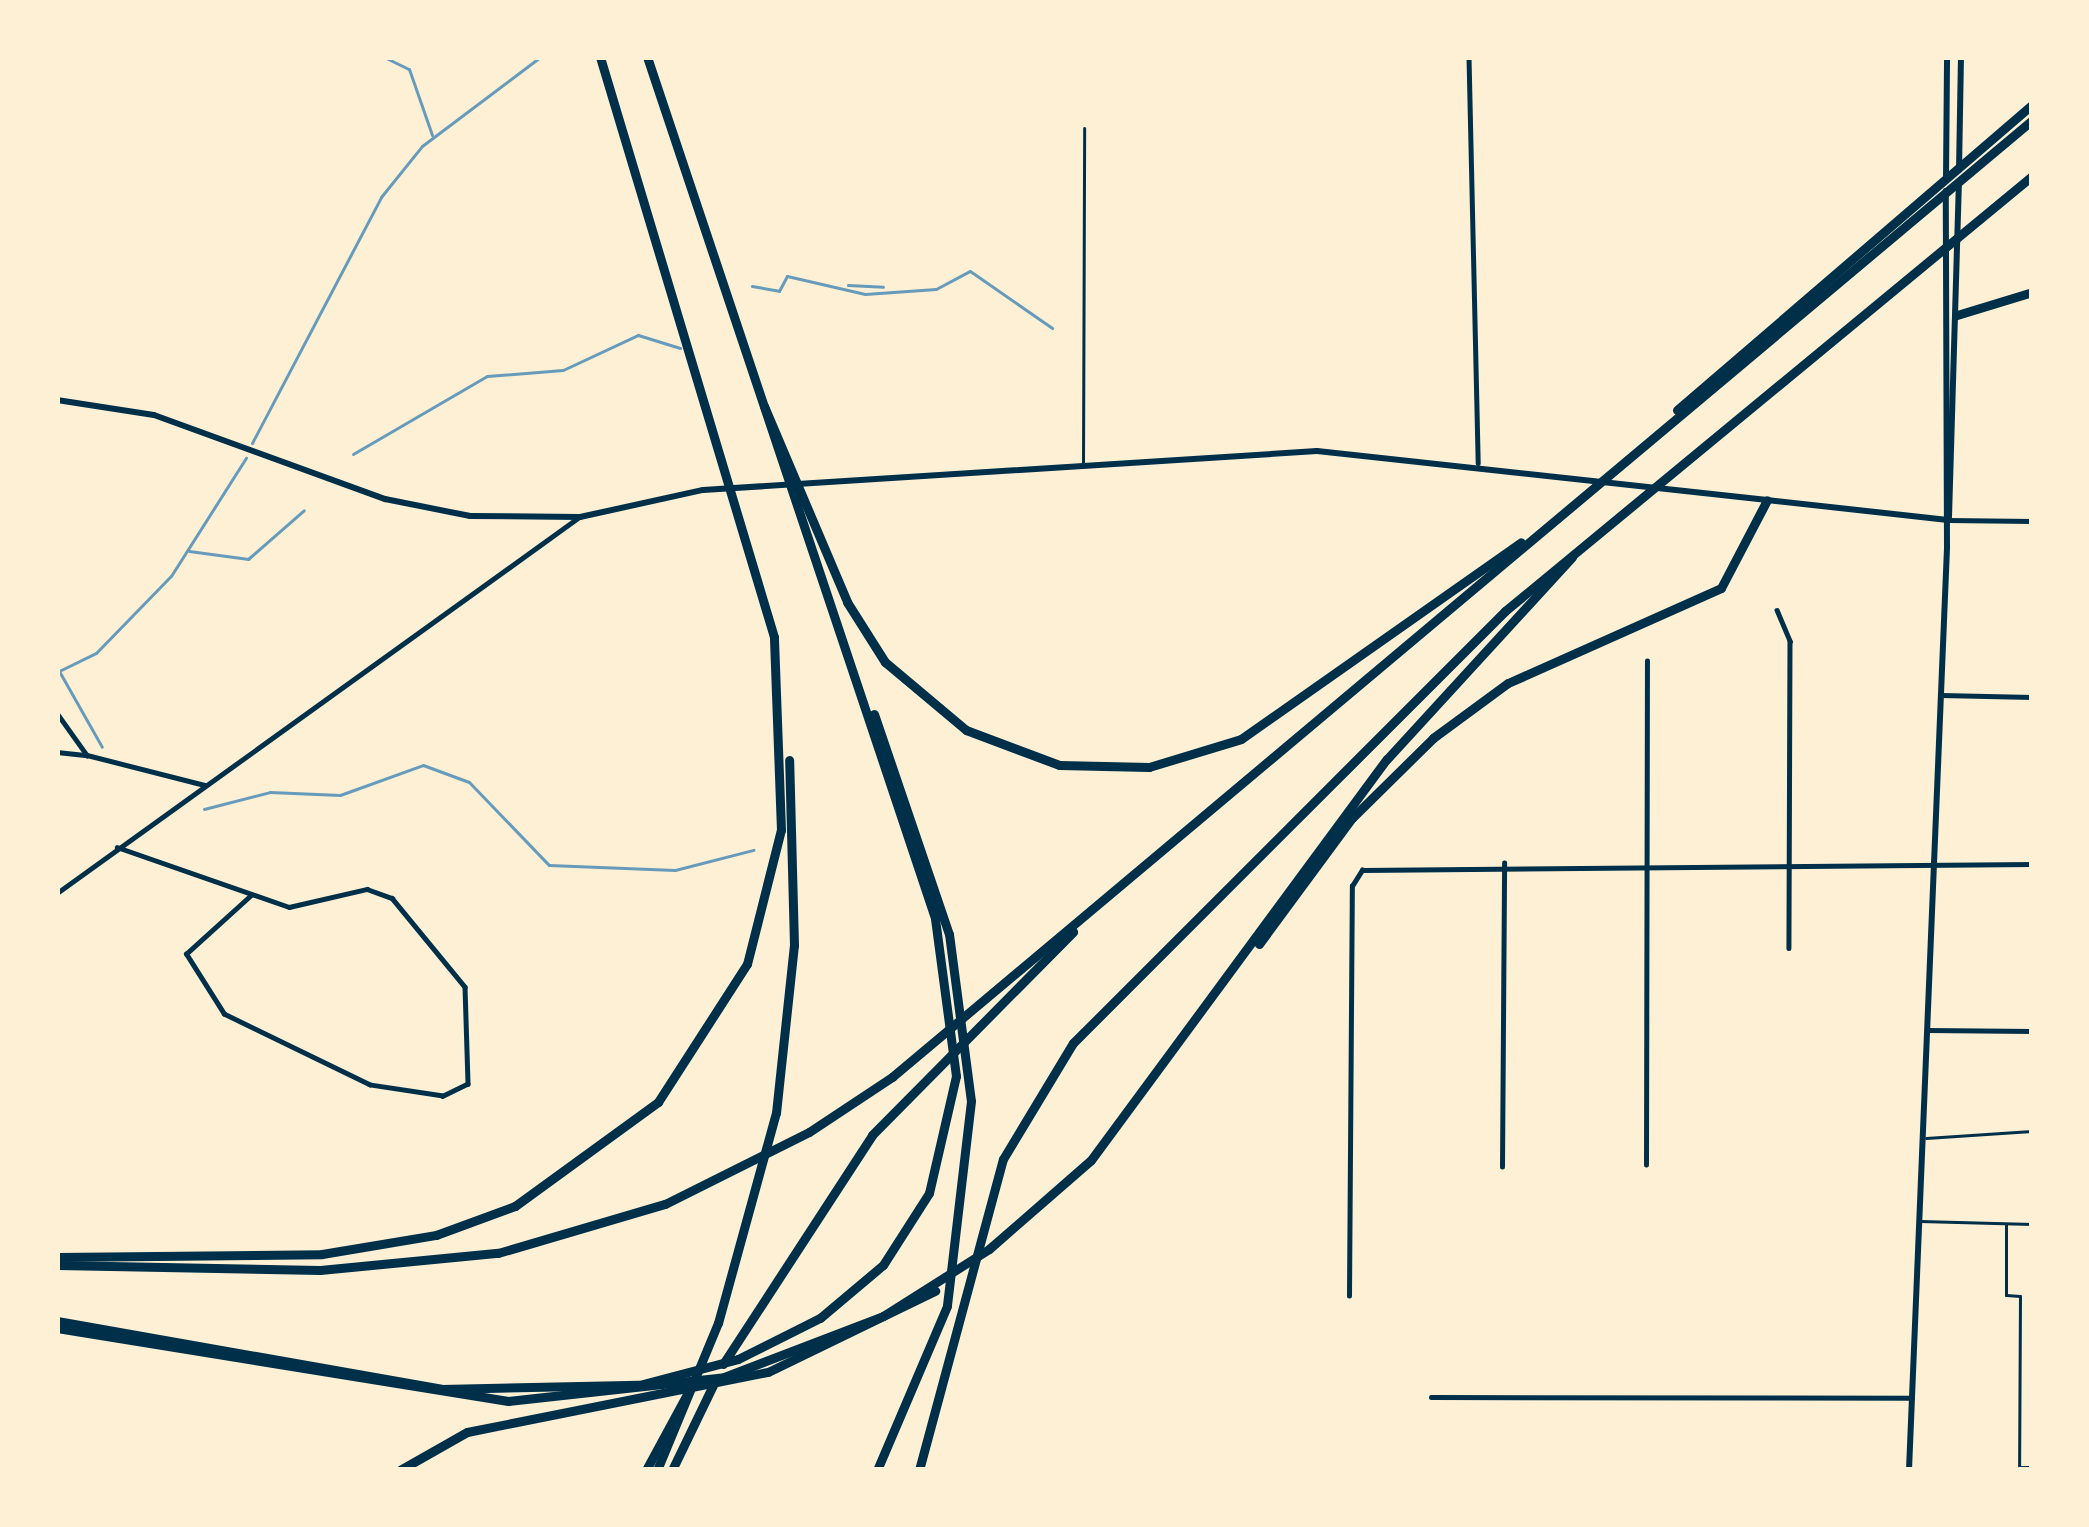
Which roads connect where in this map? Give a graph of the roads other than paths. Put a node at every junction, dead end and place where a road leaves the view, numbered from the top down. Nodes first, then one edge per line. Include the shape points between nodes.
1 (600, 57) edge
2 (647, 57) edge
3 (1468, 57) edge
4 (1947, 57) edge
5 (1960, 57) edge
6 (2032, 105) edge
7 (2032, 120) edge
8 (1084, 128) dead end
9 (2032, 176) edge
10 (2032, 292) edge
11 (1951, 315) junction
12 (750, 379) junction
13 (57, 400) edge
14 (1659, 432) junction
15 (1478, 463) junction
16 (1083, 464) junction
17 (1767, 500) junction
18 (580, 517) junction
19 (1948, 520) junction
20 (2032, 521) edge
21 (1542, 531) junction
22 (1572, 557) junction
23 (1777, 610) dead end
24 (1646, 662) dead end
25 (863, 693) junction
26 (1941, 695) junction
27 (2032, 697) edge
28 (58, 715) edge
29 (786, 730) junction
30 (57, 752) edge
31 (88, 755) junction
32 (208, 786) junction
33 (117, 847) junction
34 (1504, 863) junction
35 (1646, 863) junction
36 (1934, 863) junction
37 (2032, 863) edge
38 (1789, 864) junction
39 (57, 893) edge
40 (251, 895) junction
41 (1790, 948) dead end
42 (1250, 951) junction
43 (997, 995) junction
44 (1927, 1030) junction
45 (2032, 1031) edge
46 (2032, 1131) edge
47 (1922, 1138) junction
48 (1646, 1166) dead end
49 (1502, 1167) dead end
50 (1919, 1221) junction
51 (2006, 1224) junction
52 (2032, 1224) edge
53 (57, 1261) edge
54 (1349, 1296) dead end
55 (921, 1299) junction
56 (57, 1325) edge
57 (1431, 1397) dead end
58 (1912, 1397) junction
59 (663, 1447) junction
60 (2032, 1467) edge
61 (400, 1470) edge
62 (646, 1470) edge
63 (657, 1470) edge
64 (672, 1470) edge
65 (877, 1470) edge
66 (919, 1470) edge
67 (1909, 1470) edge

1 - 29 highway via 744,508
2 - 12 highway
3 - 15 street
4 - 11 main road
5 - 11 main road
6 - 14 highway
7 - 14 highway
8 - 16 lane
9 - 22 highway
10 - 11 highway
11 - 19 main road
12 - 21 highway via 847,602 885,662 966,730 1059,765 1149,767 1241,739
12 - 25 highway
13 - 18 main road via 154,415 414,508
14 - 21 highway
15 - 16 main road via 1317,451
15 - 17 main road
16 - 18 main road via 703,490
17 - 19 main road
17 - 42 highway via 1746,557 1701,602 1523,676 1433,738 1352,818
18 - 32 street
19 - 20 street
19 - 26 main road
21 - 43 highway
22 - 42 highway via 1415,725
22 - 66 highway via 1317,794 1051,1068 1003,1159
23 - 38 street via 1790,641
24 - 35 street
25 - 56 highway via 935,918 955,1099 916,1218 843,1303 721,1365 561,1393 404,1384
25 - 65 highway via 949,934 971,1101 947,1306
26 - 27 street
26 - 36 main road
28 - 31 street
29 - 53 highway via 779,846 747,964 680,1077 596,1157 515,1206 399,1244
29 - 59 highway via 795,903 776,1113 718,1324
30 - 31 street
31 - 32 street
32 - 33 street
33 - 39 street
33 - 40 street
34 - 35 street
34 - 49 street
34 - 54 street via 1361,870 1352,886
35 - 38 street
35 - 48 street
36 - 37 street
36 - 38 street
36 - 44 main road
38 - 41 street
40 - 40 street via 294,907 384,893 461,980 472,1076 442,1096 349,1078 258,1037 210,1000 185,961 198,932
42 - 55 highway via 1125,1122 989,1250
43 - 53 highway via 735,1173 532,1246 360,1269
43 - 64 highway via 828,1191 749,1313
44 - 45 street
44 - 47 main road
46 - 47 lane
47 - 50 main road
50 - 51 lane
50 - 58 main road
51 - 52 lane
51 - 60 lane via 2006,1295 2020,1296 2019,1467
55 - 56 highway via 753,1369 562,1400 415,1393
55 - 61 highway via 769,1372 466,1432
57 - 58 street
58 - 67 main road
59 - 62 highway
59 - 63 highway

